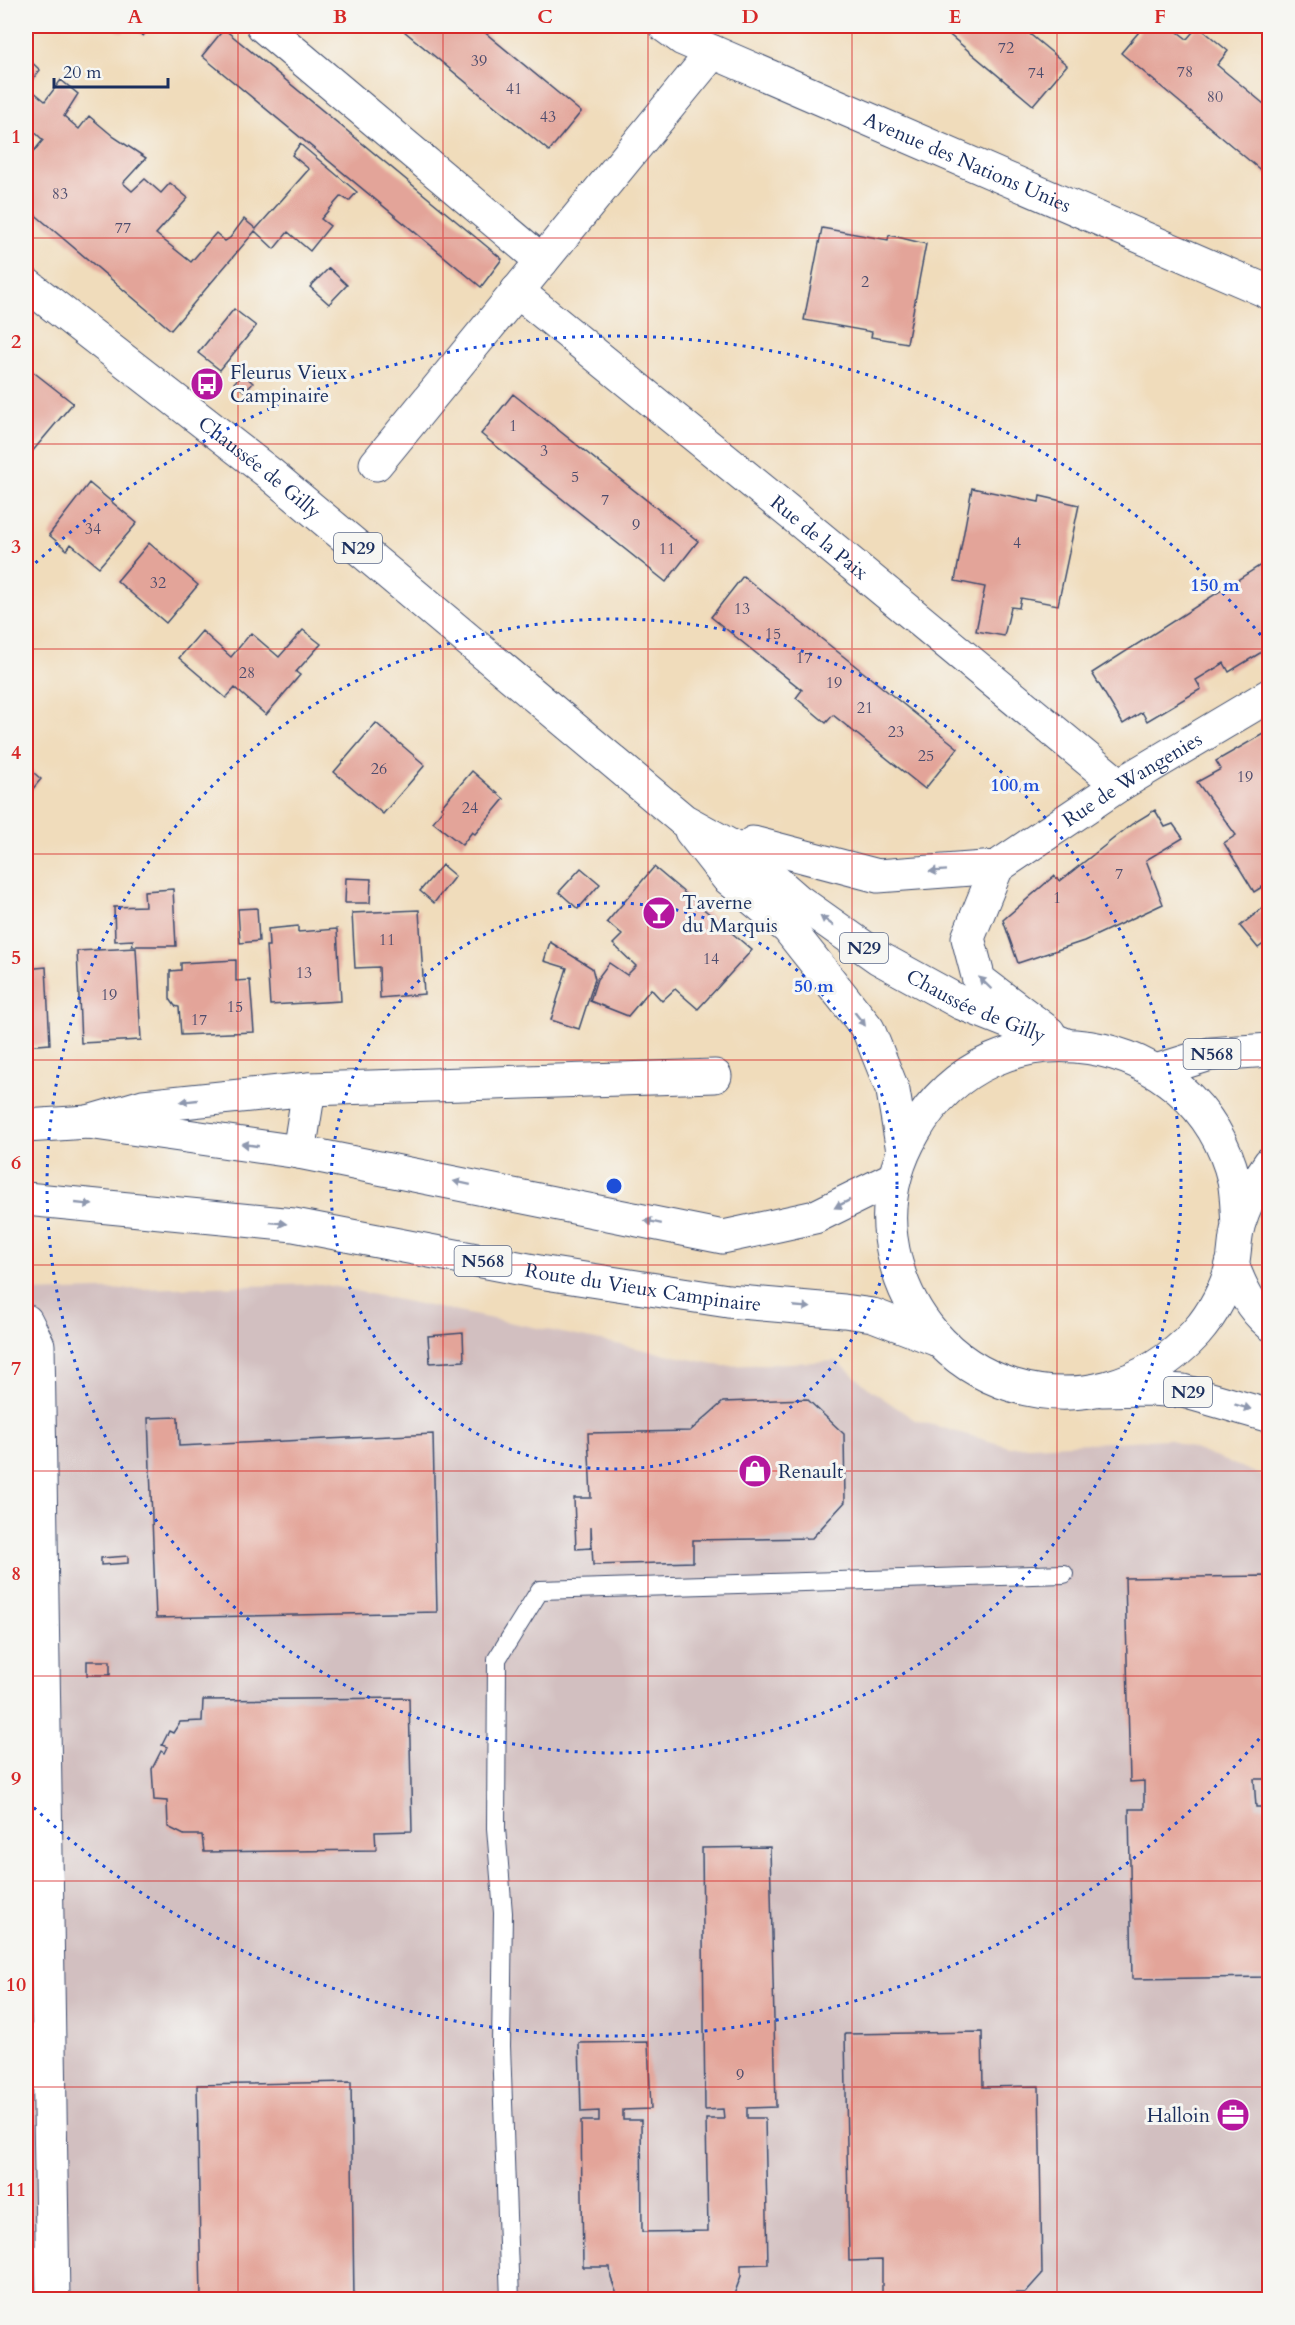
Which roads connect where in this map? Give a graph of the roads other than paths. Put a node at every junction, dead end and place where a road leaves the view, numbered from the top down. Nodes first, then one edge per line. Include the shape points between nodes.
1 (263, 26) edge
2 (665, 26) edge
3 (713, 52) junction
4 (542, 261) junction
5 (26, 284) edge
6 (517, 291) junction
7 (1269, 294) edge
8 (376, 464) dead end
9 (1269, 695) edge
10 (1119, 785) junction
11 (682, 820) junction
12 (743, 853) junction
13 (997, 867) junction
14 (1064, 1044) junction
15 (1269, 1050) edge
16 (1156, 1071) junction
17 (716, 1076) dead end
18 (309, 1089) junction
19 (88, 1122) junction
20 (26, 1126) edge
21 (299, 1152) junction
22 (1269, 1163) edge
23 (899, 1164) junction
24 (26, 1199) edge
25 (1238, 1227) junction
26 (1232, 1264) junction
27 (1269, 1324) edge
28 (32, 1333) edge
29 (938, 1340) junction
30 (1102, 1390) junction
31 (1269, 1416) edge
32 (1064, 1574) dead end
33 (53, 2300) edge
34 (510, 2300) edge

1 - 4 main road
2 - 3 main road, Avenue des Nations Unies
3 - 4 main road
3 - 7 main road, Avenue des Nations Unies
4 - 6 main road
5 - 11 main road, Chaussée de Gilly / N29 via 269,473
6 - 8 main road
6 - 10 main road, Rue de la Paix
9 - 10 main road, Rue de Wangenies
10 - 13 main road, Rue de Wangenies
11 - 12 main road, Chaussée de Gilly / N29
11 -> 23 main road, Chaussée de Gilly / N29 via 728,877 788,928 868,1029 893,1091
13 -> 12 main road via 878,876 753,843
14 -> 12 main road, Chaussée de Gilly / N29 via 961,1003 879,958 797,900
14 -> 13 main road via 979,980 968,938
14 - 16 main road via 1112,1051
14 - 23 main road via 1024,1049 985,1063 951,1085 924,1115
15 - 16 main road, N568 via 1210,1054
16 - 25 main road via 1192,1100 1218,1138 1234,1181
17 - 18 main road
18 -> 19 main road via 143,1106
18 - 21 main road
19 - 20 main road
21 -> 19 main road
23 -> 21 main road via 815,1217 723,1237
22 - 25 main road via 1256,1182
23 - 29 main road via 889,1221 895,1264 911,1305
24 -> 29 main road, Route du Vieux Campinaire / N568 via 294,1225 539,1272 728,1300 873,1315
25 - 26 main road
26 - 27 main road via 1255,1311
26 - 30 main road via 1219,1300 1198,1331 1171,1357 1138,1377
28 - 33 main road
29 - 30 main road via 972,1368 1013,1387 1058,1394
30 -> 31 main road, N29 via 1184,1391
32 - 34 lane via 540,1590 497,1659 496,1828 503,1913 501,2046

